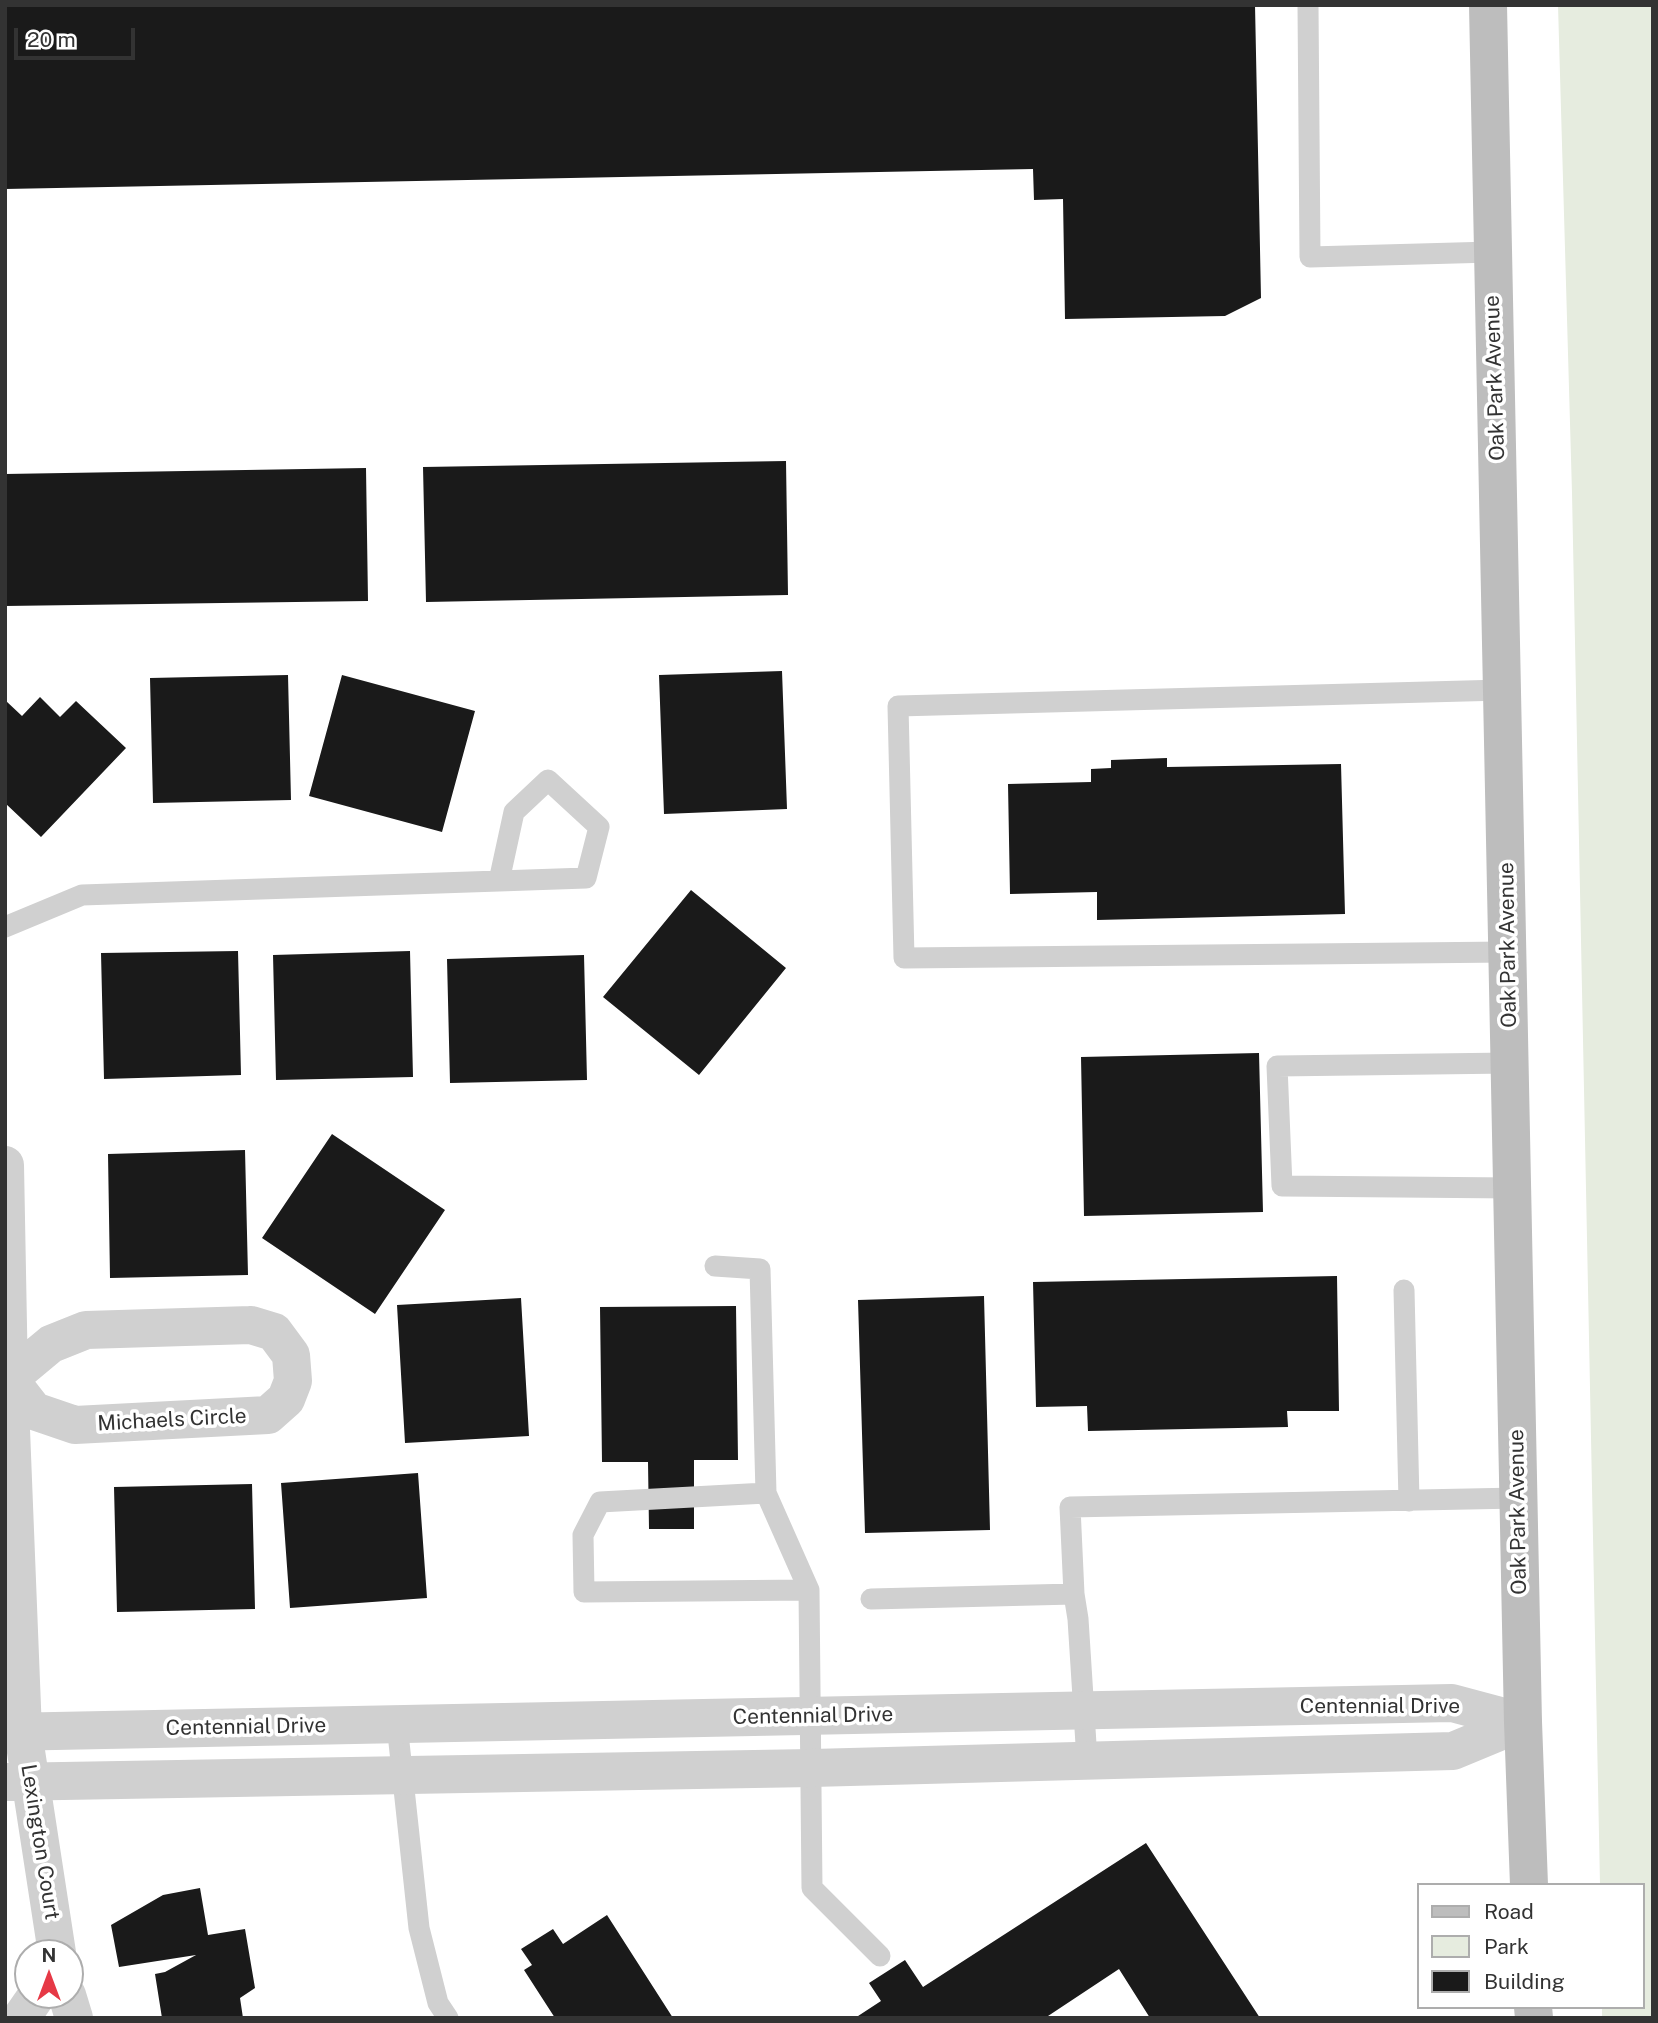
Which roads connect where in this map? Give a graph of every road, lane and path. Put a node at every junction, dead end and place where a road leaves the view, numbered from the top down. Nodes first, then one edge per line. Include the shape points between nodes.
1 (1308, 5) edge
2 (1488, 5) edge
3 (1492, 252) junction
4 (1503, 690) junction
5 (499, 881) junction
6 (5, 927) edge
7 (1508, 952) junction
8 (1510, 1063) junction
9 (5, 1165) edge
10 (1513, 1188) junction
11 (715, 1266) dead end
12 (1404, 1290) dead end
13 (7, 1378) edge
14 (766, 1493) junction
15 (1518, 1498) junction
16 (1409, 1501) junction
17 (809, 1590) junction
18 (1074, 1594) junction
19 (871, 1599) dead end
20 (1082, 1712) junction
21 (811, 1716) junction
22 (1523, 1722) junction
23 (397, 1724) junction
24 (14, 1732) edge
25 (1087, 1760) junction
26 (812, 1768) junction
27 (402, 1774) junction
28 (18, 1782) edge
29 (1529, 1883) edge
30 (54, 1939) edge
31 (880, 1956) dead end
32 (447, 2018) edge

1 - 3 lane via 1310,257
2 - 3 street, Oak Park Avenue
3 - 4 street, Oak Park Avenue
4 - 7 street, Oak Park Avenue
4 - 7 lane via 898,706 904,958
5 - 5 lane via 586,878 599,827 548,780 514,812
5 - 6 lane via 82,895
7 - 8 street, Oak Park Avenue
8 - 10 street, Oak Park Avenue
8 - 10 lane via 1277,1066 1282,1186
9 - 13 street, Lexington Court
10 - 15 street, Oak Park Avenue
11 - 14 lane via 760,1269
12 - 16 lane
13 - 13 street, Michaels Circle via 51,1345 86,1330 251,1325 274,1332 291,1355 293,1381 286,1399 268,1415 75,1425 34,1411
13 - 24 street, Lexington Court
14 - 17 lane
14 - 17 lane via 600,1502 583,1535 584,1592
15 - 16 lane
15 - 22 street, Oak Park Avenue
16 - 18 lane via 1070,1507
17 - 21 lane
18 - 19 lane
18 - 20 lane
20 - 21 street, Centennial Drive
20 - 22 street, Centennial Drive via 1452,1703
20 - 25 lane
21 - 23 street, Centennial Drive
21 - 26 lane
22 - 25 street, Centennial Drive via 1453,1751
22 - 29 street, Oak Park Avenue
23 - 24 street, Centennial Drive
23 - 27 lane
24 - 28 street, Lexington Court
25 - 26 street, Centennial Drive
26 - 27 street, Centennial Drive
26 - 31 lane via 812,1888
27 - 28 street, Centennial Drive
27 - 32 lane via 419,1928 438,2003
28 - 30 street, Lexington Court

